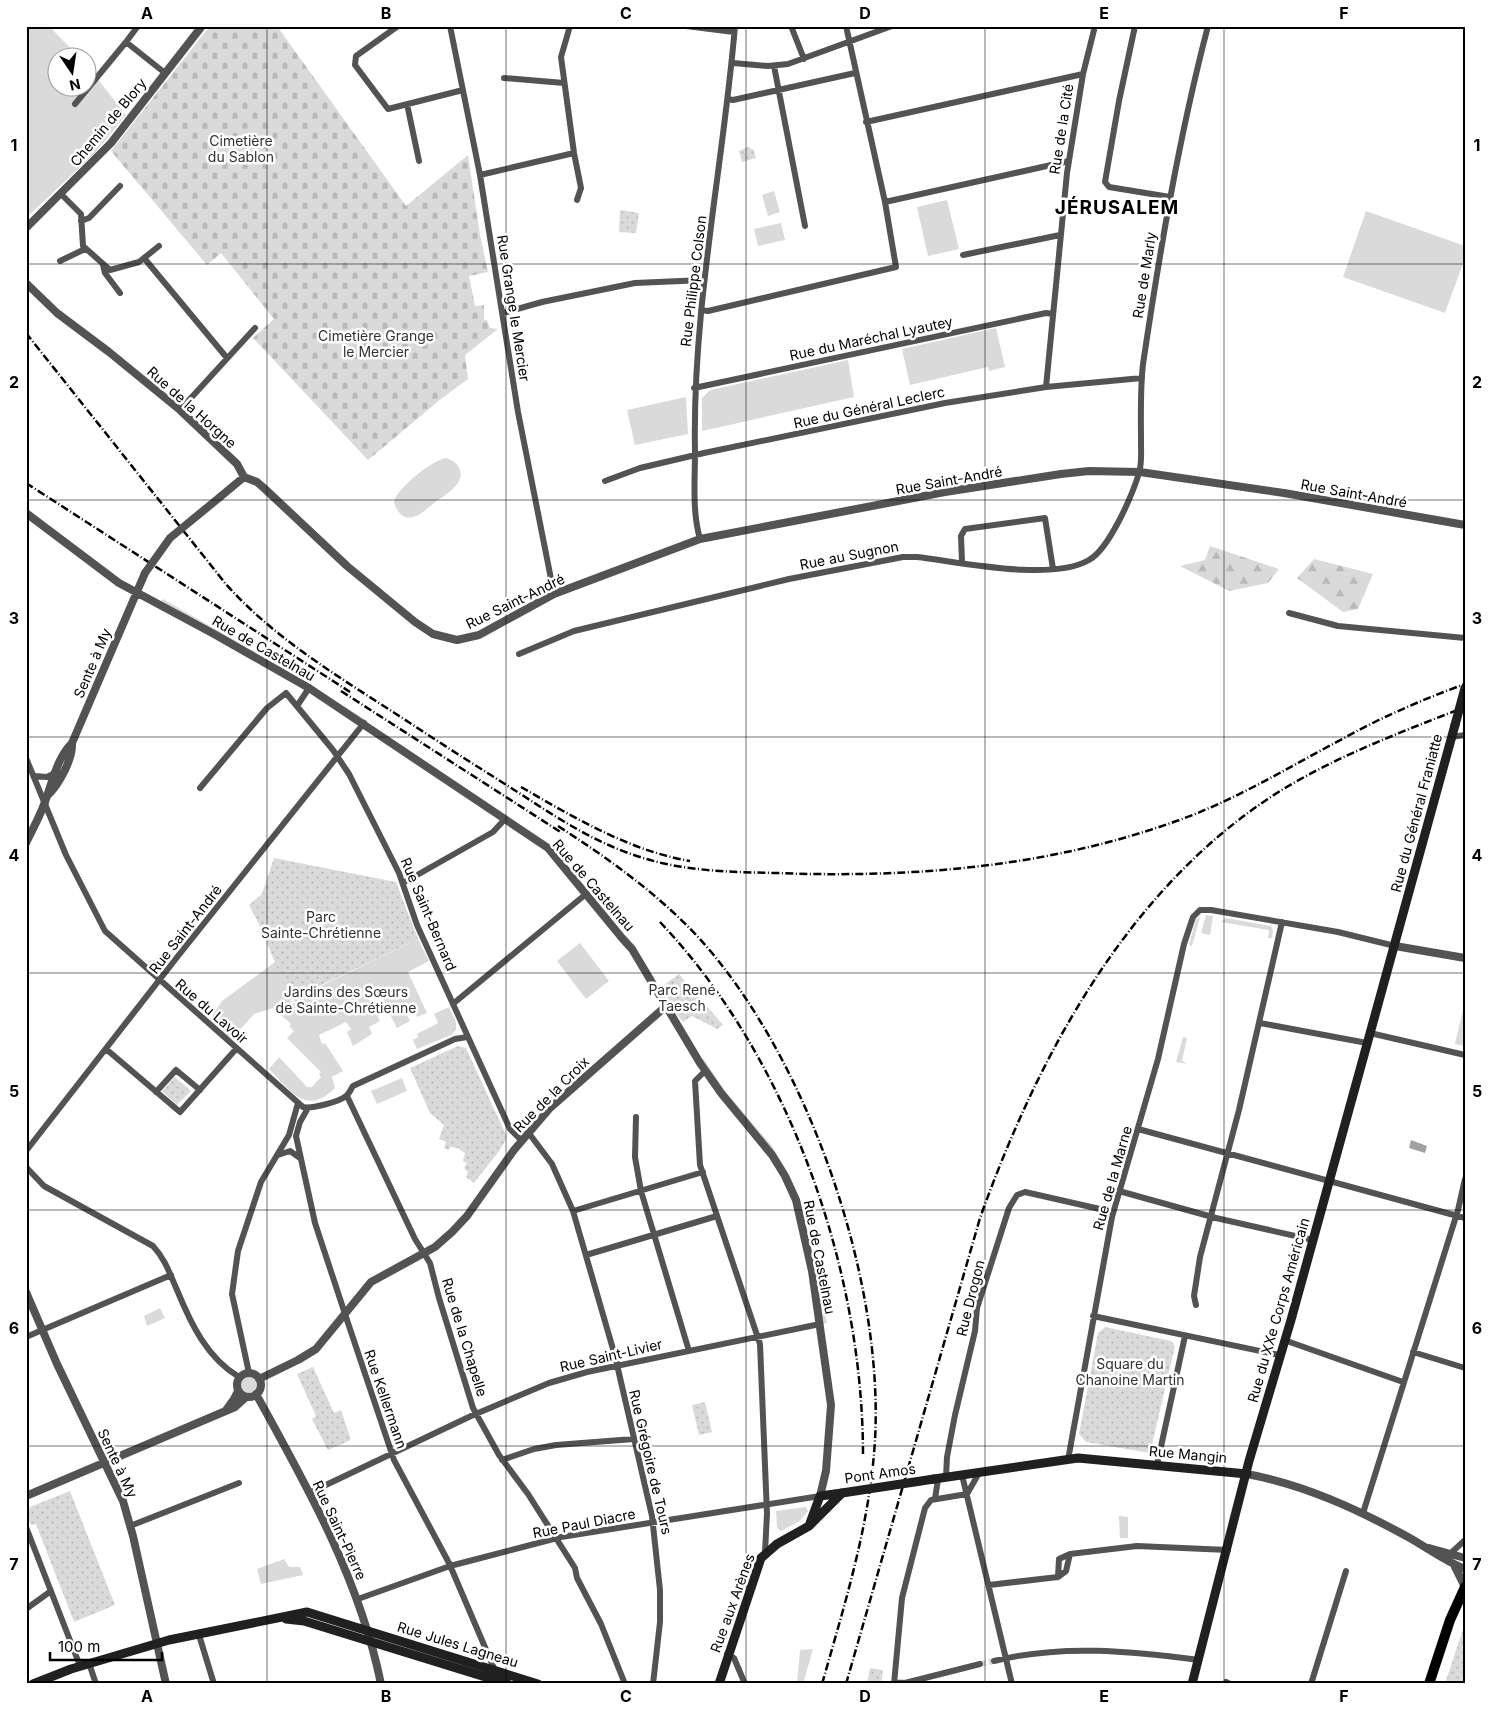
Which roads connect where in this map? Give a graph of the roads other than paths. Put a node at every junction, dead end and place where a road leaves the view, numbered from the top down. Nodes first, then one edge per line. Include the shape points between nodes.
1 (138, 26) edge
2 (202, 26) edge
3 (398, 26) edge
4 (450, 26) edge
5 (570, 26) edge
6 (686, 26) edge
7 (792, 26) edge
8 (846, 26) edge
9 (892, 26) edge
10 (1095, 26) edge
11 (1135, 26) edge
12 (1208, 26) edge
13 (735, 29) edge
14 (126, 42) junction
15 (849, 43) junction
16 (804, 59) junction
17 (733, 63) junction
18 (774, 66) junction
19 (856, 72) junction
20 (165, 73) junction
21 (1083, 74) junction
22 (504, 78) dead end
23 (564, 83) junction
24 (463, 90) junction
25 (778, 90) junction
26 (728, 100) junction
27 (75, 104) dead end
28 (407, 104) junction
29 (866, 122) junction
30 (574, 153) junction
31 (419, 161) dead end
32 (1068, 161) junction
33 (480, 174) junction
34 (120, 186) dead end
35 (61, 194) junction
36 (1170, 197) junction
37 (577, 200) dead end
38 (885, 202) junction
39 (81, 221) junction
40 (805, 226) dead end
41 (26, 228) edge
42 (1060, 235) junction
43 (159, 246) dead end
44 (86, 249) junction
45 (963, 255) dead end
46 (144, 258) junction
47 (60, 261) dead end
48 (103, 265) junction
49 (704, 280) junction
50 (26, 283) edge
51 (120, 293) dead end
52 (702, 310) junction
53 (504, 313) junction
54 (1052, 314) junction
55 (255, 328) dead end
56 (227, 358) junction
57 (1142, 378) junction
58 (1046, 387) junction
59 (694, 388) junction
60 (180, 410) junction
61 (695, 456) junction
62 (1140, 472) junction
63 (244, 477) junction
64 (605, 481) dead end
65 (26, 513) edge
66 (1465, 525) edge
67 (700, 539) junction
68 (962, 562) junction
69 (1053, 569) junction
70 (136, 592) junction
71 (554, 594) junction
72 (1289, 613) dead end
73 (1465, 638) edge
74 (457, 640) joint
75 (519, 654) dead end
76 (309, 688) junction
77 (1465, 688) edge
78 (297, 706) junction
79 (364, 723) junction
80 (1465, 735) edge
81 (1451, 737) junction
82 (72, 743) junction
83 (338, 757) junction
84 (26, 758) edge
85 (55, 773) junction
86 (34, 776) junction
87 (200, 788) dead end
88 (48, 795) junction
89 (45, 803) junction
90 (505, 819) junction
91 (26, 843) edge
92 (403, 883) junction
93 (586, 894) junction
94 (1282, 922) junction
95 (1395, 946) junction
96 (1465, 958) edge
97 (160, 982) junction
98 (454, 1003) junction
99 (665, 1007) junction
100 (1260, 1023) junction
101 (1370, 1033) junction
102 (467, 1037) junction
103 (1367, 1043) junction
104 (106, 1049) junction
105 (236, 1049) junction
106 (1465, 1055) edge
107 (705, 1071) junction
108 (200, 1090) junction
109 (156, 1092) junction
110 (346, 1096) junction
111 (298, 1103) junction
112 (308, 1108) junction
113 (636, 1117) dead end
114 (1138, 1129) junction
115 (528, 1132) junction
116 (293, 1136) junction
117 (521, 1140) junction
118 (26, 1152) edge
119 (1228, 1154) junction
120 (276, 1157) junction
121 (301, 1159) junction
122 (26, 1167) edge
123 (703, 1172) junction
124 (1465, 1180) edge
125 (1328, 1181) junction
126 (641, 1191) junction
127 (1119, 1191) junction
128 (573, 1211) junction
129 (1113, 1212) junction
130 (718, 1216) junction
131 (1211, 1216) junction
132 (1456, 1216) junction
133 (1465, 1218) edge
134 (654, 1234) junction
135 (1313, 1240) junction
136 (424, 1254) junction
137 (586, 1255) junction
138 (171, 1275) junction
139 (26, 1292) edge
140 (1196, 1305) dead end
141 (345, 1313) junction
142 (1093, 1316) junction
143 (820, 1324) junction
144 (42, 1330) junction
145 (1185, 1336) junction
146 (26, 1337) edge
147 (758, 1337) junction
148 (1284, 1340) junction
149 (690, 1351) junction
150 (1413, 1352) junction
151 (1280, 1355) junction
152 (616, 1366) junction
153 (1465, 1368) edge
154 (249, 1373) junction
155 (239, 1377) junction
156 (259, 1380) junction
157 (1403, 1382) junction
158 (238, 1390) junction
159 (256, 1394) junction
160 (246, 1397) junction
161 (224, 1411) junction
162 (477, 1414) junction
163 (634, 1440) junction
164 (391, 1453) junction
165 (502, 1460) junction
166 (1068, 1460) junction
167 (105, 1462) junction
168 (1157, 1465) junction
169 (979, 1473) junction
170 (1247, 1474) junction
171 (962, 1475) junction
172 (940, 1478) junction
173 (238, 1483) dead end
174 (309, 1493) junction
175 (842, 1493) junction
176 (967, 1494) junction
177 (825, 1495) junction
178 (26, 1496) edge
179 (936, 1499) junction
180 (767, 1504) junction
181 (825, 1512) junction
182 (1362, 1513) junction
183 (653, 1522) junction
184 (130, 1526) junction
185 (809, 1526) junction
186 (26, 1527) edge
187 (557, 1538) junction
188 (1465, 1540) edge
189 (1425, 1547) junction
190 (1228, 1550) junction
191 (765, 1552) junction
192 (1451, 1553) junction
193 (1465, 1558) edge
194 (450, 1566) junction
195 (1455, 1567) junction
196 (1465, 1569) edge
197 (1346, 1571) dead end
198 (989, 1585) junction
199 (1465, 1587) edge
200 (51, 1591) junction
201 (358, 1599) junction
202 (26, 1609) edge
203 (281, 1618) junction
204 (369, 1631) junction
205 (199, 1635) junction
206 (372, 1642) junction
207 (157, 1643) junction
208 (728, 1654) junction
209 (1006, 1658) junction
210 (1199, 1660) junction
211 (994, 1661) tunnel mouth
212 (980, 1664) tunnel mouth
213 (85, 1665) junction
214 (495, 1670) junction
215 (503, 1683) edge
216 (894, 1683) edge
217 (33, 1684) edge
218 (96, 1684) edge
219 (166, 1684) edge
220 (214, 1684) edge
221 (381, 1684) edge
222 (538, 1684) edge
223 (625, 1684) edge
224 (653, 1684) edge
225 (718, 1684) edge
226 (745, 1684) edge
227 (1012, 1684) edge
228 (1192, 1684) edge
229 (1310, 1684) edge
230 (1429, 1684) edge

1 - 14 street
2 - 20 street, Chemin de Blory
3 - 28 street via 356,56 355,65 388,109
4 - 24 street, Rue Grange le Mercier
5 - 23 street via 561,57
6 - 13 street
7 - 16 street
8 - 15 street
9 - 15 street
10 - 21 street, Rue de la Cité
11 - 36 street via 1118,101 1105,182 1109,187
12 - 36 street, Rue de Marly
13 - 17 street, Rue Philippe Colson
14 - 20 street
14 - 27 street
15 - 16 street
15 - 19 street
16 - 18 street
17 - 18 street
17 - 26 street, Rue Philippe Colson
18 - 25 street
19 - 25 street
19 - 29 street
20 - 35 street, Chemin de Blory via 110,143
21 - 29 street
21 - 32 street, Rue de la Cité
22 - 23 street
23 - 30 street
24 - 28 street
24 - 33 street, Rue Grange le Mercier
25 - 26 street
25 - 40 street
26 - 49 street, Rue Philippe Colson
28 - 31 street
29 - 38 street
30 - 33 street
30 - 37 street via 581,188
32 - 38 street
32 - 42 street, Rue de la Cité
33 - 53 street, Rue Grange le Mercier
34 - 39 street via 89,218
35 - 39 street via 81,214
35 - 41 street, Chemin de Blory
36 - 57 street, Rue de Marly
38 - 52 street via 896,267
39 - 44 street via 82,242
42 - 45 street
42 - 54 street, Rue de la Cité
43 - 46 street
44 - 47 street
44 - 48 street
46 - 48 street via 116,269 110,270
46 - 56 street
48 - 51 street
49 - 52 street, Rue Philippe Colson
49 - 53 street via 635,283
50 - 60 street, Rue de la Horgne via 57,313
52 - 59 street, Rue Philippe Colson
53 - 71 street, Rue Grange le Mercier via 518,412
54 - 58 street, Rue de la Cité
54 - 59 street, Rue du Maréchal Lyautey
55 - 56 street
56 - 60 street
57 - 58 street, Rue du Général Leclerc
57 - 62 street, Rue de Marly
58 - 61 street, Rue du Général Leclerc via 945,403
59 - 61 street, Rue Philippe Colson
60 - 63 street, Rue de la Horgne via 232,459
61 - 64 street, Rue du Général Leclerc via 640,468
61 - 67 street, Rue Philippe Colson via 695,506
62 - 66 street, Rue Saint-André
62 - 67 street, Rue Saint-André via 1061,474
62 - 69 street, Rue au Sugnon via 1112,534 1100,551 1077,566
63 - 70 street, Sente à My, bridge via 170,538 145,573
63 - 74 street, Rue de la Horgne via 257,482 347,566 415,622 433,634
65 - 70 street, Rue de Castelnau via 119,583
67 - 71 street, Rue Saint-André
68 - 69 street, Rue au Sugnon via 1025,570
68 - 69 street via 962,531 1045,518
68 - 75 street, Rue au Sugnon via 910,556 797,578 574,632
70 - 76 street, Rue de Castelnau
70 - 82 street, Sente à My
71 - 74 street, Rue Saint-André via 479,635
72 - 73 street via 1338,626
76 - 78 street
76 - 79 street, Rue de Castelnau
77 - 81 main road, Rue du Général Franiatte, bridge
78 - 83 street, Rue Saint-Bernard
78 - 87 street, Rue Saint-Bernard via 286,693 267,708
79 - 83 street, Rue Saint-André
79 - 90 street, Rue de Castelnau
80 - 81 street
81 - 95 main road, Rue du Général Franiatte
82 - 85 street, Sente à My via 66,748
82 - 88 street, Sente à My via 55,788
83 - 92 street, Rue Saint-Bernard
83 - 97 street, Rue Saint-André
84 - 86 street, Rue du Lavoir
85 - 86 street via 47,777
85 - 88 street, Sente à My
86 - 89 street, Rue du Lavoir
88 - 89 street, Sente à My
89 - 91 street, Sente à My
89 - 97 street, Rue du Lavoir via 66,855 105,931
90 - 92 street via 493,832
90 - 93 street, Rue de Castelnau via 548,848
92 - 98 street, Rue Saint-Bernard via 417,925
93 - 98 street
93 - 99 street, Rue de Castelnau via 632,950
94 - 95 street
94 - 100 street
94 - 114 street, Rue de la Marne via 1211,910 1200,910 1193,917
95 - 96 street
95 - 101 main road, Rue du XXe Corps Américain
97 - 104 street, Rue Saint-André
97 - 105 street, Rue du Lavoir
98 - 102 street, Rue Saint-Bernard
99 - 107 street, Rue de Castelnau
99 - 115 street, Rue de la Croix via 550,1108
100 - 103 street
100 - 119 street
101 - 103 main road, Rue du XXe Corps Américain
101 - 106 street
102 - 110 street via 455,1039 353,1086
102 - 117 street, Rue Saint-Bernard via 510,1129
103 - 125 main road, Rue du XXe Corps Américain
104 - 109 street
104 - 118 street, Rue Saint-André
105 - 108 street
105 - 111 street, Rue du Lavoir
107 - 123 street via 695,1081
107 - 143 street, Rue de Castelnau via 772,1155 792,1187 808,1248
108 - 109 street via 180,1112
108 - 109 street via 176,1070
110 - 112 street
110 - 136 street, Rue de la Chapelle
111 - 112 street
111 - 116 street
112 - 116 street
113 - 126 street via 635,1157
114 - 119 street
114 - 127 street, Rue de la Marne
115 - 117 street, Rue de la Croix
115 - 128 street via 556,1169
116 - 120 street
116 - 121 street, Rue Kellermann
117 - 136 street, Rue de la Croix via 467,1216
119 - 125 street
119 - 131 street
120 - 121 street via 290,1152 298,1154
120 - 154 street via 248,1217 233,1283 234,1305
121 - 141 street, Rue Kellermann via 314,1223
122 - 138 street via 44,1186 153,1246
123 - 126 street
123 - 130 street
124 - 132 street
125 - 132 street
125 - 135 main road, Rue du XXe Corps Américain
126 - 128 street
126 - 134 street
127 - 129 street, Rue de la Marne
127 - 131 street
128 - 137 street
129 - 142 street, Rue de la Marne
129 - 172 street, Rue Drogon via 1025,1192 1012,1200 977,1308 975,1332
130 - 134 street
130 - 147 street
131 - 135 street
131 - 140 street via 1199,1265 1194,1296
132 - 133 street
132 - 150 street
134 - 137 street
134 - 149 street
135 - 148 main road, Rue du XXe Corps Américain
136 - 141 street, Rue de la Croix via 371,1282
136 - 162 street, Rue de la Chapelle via 430,1263 445,1320
137 - 152 street
138 - 144 street
138 - 155 street via 198,1335 225,1368
139 - 144 street, Sente à My
141 - 156 street, Rue de la Croix via 316,1349
141 - 164 street, Rue Kellermann
142 - 145 street
142 - 166 street, Rue de la Marne
143 - 147 street, Rue Saint-Livier
143 - 177 street, Rue de Castelnau via 830,1404
144 - 146 street
144 - 167 street, Sente à My
145 - 151 street
145 - 168 street
147 - 149 street, Rue Saint-Livier
147 - 180 street
148 - 151 main road, Rue du XXe Corps Américain
148 - 157 street
149 - 152 street, Rue Saint-Livier
150 - 153 street
150 - 157 street
151 - 170 main road, Rue du XXe Corps Américain
152 - 162 street, Rue Saint-Livier via 549,1383
152 - 163 street, Rue Grégoire de Tours
154 - 155 street
154 - 156 street
155 - 158 street
156 - 159 street
157 - 182 street
158 - 160 street
158 - 161 street
159 - 160 street
159 - 174 street, Rue Saint-Pierre
160 - 161 street via 235,1407
161 - 167 street
162 - 164 street, Rue Saint-Livier
162 - 165 street, Rue de la Chapelle
163 - 165 street via 556,1445
163 - 183 street, Rue Grégoire de Tours
164 - 174 street, Rue Saint-Livier
164 - 194 street, Rue Kellermann
165 - 187 street, Rue de la Chapelle
166 - 168 main road, Rue Mangin via 1078,1458
166 - 169 main road, Rue Mangin
167 - 178 street
167 - 184 street, Sente à My
168 - 170 main road, Rue Mangin
169 - 171 main road, Rue Mangin
169 - 176 street
170 - 182 street, Rue Mangin via 1304,1488
170 - 190 main road, Rue du XXe Corps Américain
171 - 172 main road, Rue Mangin
171 - 176 street
172 - 175 main road, Pont Amos, bridge
172 - 179 street, Rue Drogon
173 - 184 street
174 - 201 street, Rue Saint-Pierre
175 - 177 main road, Pont Amos
175 - 181 main road, Rue aux Arènes
176 - 179 street
176 - 198 street
177 - 180 street, Rue Paul Diacre
177 - 181 main road
177 - 185 main road
179 - 216 street, Rue Drogon via 925,1508 902,1598
180 - 183 street, Rue Paul Diacre
180 - 191 street
181 - 185 main road, Rue aux Arènes
182 - 189 street, Rue Mangin
183 - 187 street, Rue Paul Diacre
183 - 224 street, Rue Grégoire de Tours via 660,1590
184 - 207 street, Sente à My
185 - 191 main road, Rue aux Arènes
186 - 200 street
187 - 194 street, Rue Paul Diacre
187 - 223 street, Rue de la Chapelle via 600,1620
188 - 192 street
189 - 192 street, Rue Mangin
189 - 195 street, Rue Mangin
190 - 198 street via 1137,1546 1070,1554 1059,1558 1058,1577
190 - 210 main road, Rue du XXe Corps Américain
191 - 208 main road, Rue aux Arènes
192 - 193 street, Rue Mangin
194 - 201 street, Rue Paul Diacre
194 - 214 street, Rue Kellermann
195 - 196 street, Rue Mangin
195 - 199 street, Rue Mangin
197 - 229 street
198 - 209 street
199 - 230 main road via 1450,1620
200 - 202 street
200 - 213 street
201 - 204 street, Rue Saint-Pierre
203 - 204 main road, Rue Jules Lagneau via 307,1612
203 - 205 main road, Rue Jules Lagneau
203 - 206 main road, Rue Jules Lagneau via 304,1621
204 - 206 street, Rue Saint-Pierre
204 - 214 main road, Rue Jules Lagneau
205 - 207 main road, Rue Jules Lagneau
205 - 220 street
206 - 215 main road, Rue Jules Lagneau
206 - 221 street, Rue Saint-Pierre
207 - 213 main road, Rue Jules Lagneau
207 - 219 street, Sente à My
208 - 225 main road, Rue aux Arènes
208 - 226 street via 734,1658
209 - 210 street via 1039,1651 1082,1650
209 - 211 street
209 - 227 street
210 - 228 main road, Rue du XXe Corps Américain
212 - 216 street
213 - 217 main road, Rue Jules Lagneau
213 - 218 street
214 - 215 street, Rue Kellermann
214 - 222 main road, Rue Jules Lagneau

